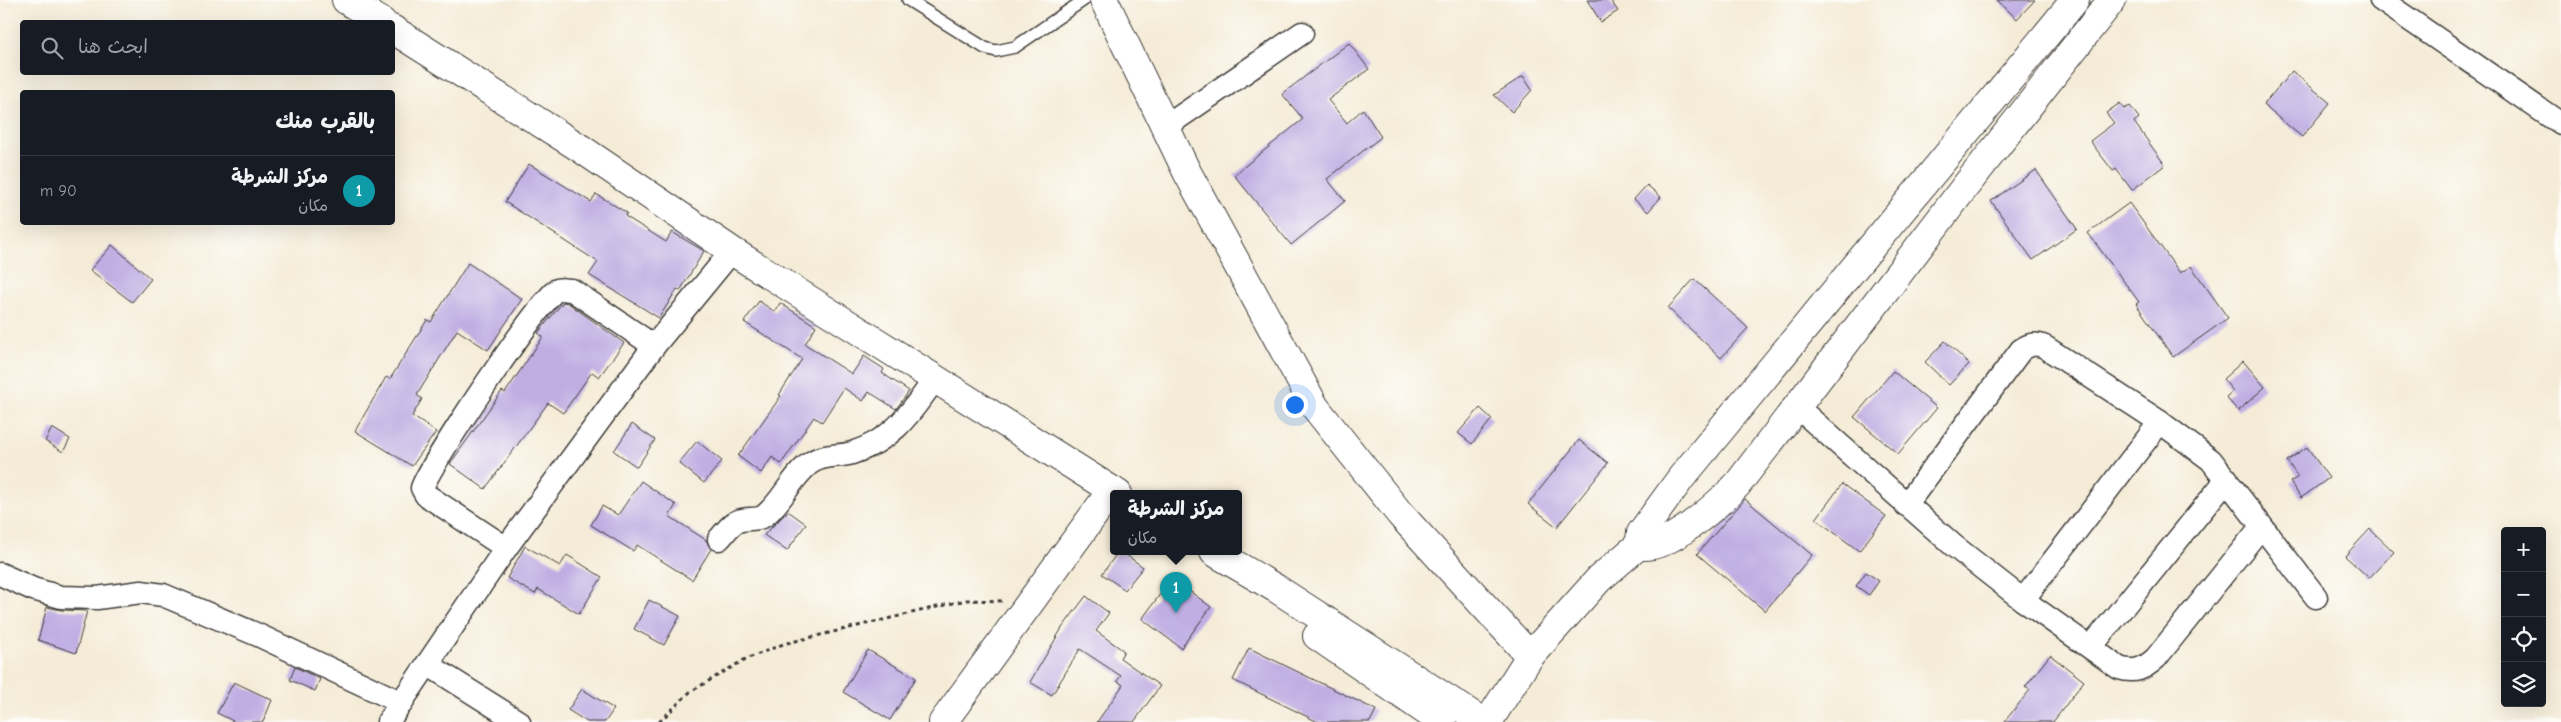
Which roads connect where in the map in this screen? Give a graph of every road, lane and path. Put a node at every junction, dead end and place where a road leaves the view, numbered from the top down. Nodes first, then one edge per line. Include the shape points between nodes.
1 (346, 0) edge
2 (908, 0) edge
3 (1084, 0) edge
4 (1104, 0) edge
5 (2075, 0) edge
6 (2112, 0) edge
7 (2381, 0) edge
8 (379, 20) edge
9 (395, 31) edge
10 (1302, 33) dead end
11 (1976, 121) junction
12 (2561, 124) edge
13 (1165, 127) junction
14 (2002, 140) junction
15 (732, 251) junction
16 (654, 346) junction
17 (935, 379) junction
18 (1796, 406) junction
19 (2160, 422) junction
20 (2227, 479) junction
21 (1112, 490) edge
22 (1110, 499) edge
23 (1906, 505) junction
24 (2261, 527) junction
25 (719, 540) dead end
26 (1638, 545) junction
27 (506, 548) junction
28 (1204, 555) edge
29 (1219, 555) edge
30 (0, 574) edge
31 (2316, 597) dead end
32 (2023, 600) junction
33 (1026, 608) junction
34 (2091, 647) junction
35 (1530, 656) junction
36 (427, 664) junction
37 (402, 703) junction
38 (388, 722) edge
39 (519, 722) edge
40 (659, 722) edge
41 (943, 722) edge
42 (1442, 722) edge
43 (1483, 722) edge
44 (1488, 722) edge

1 - 8 street
2 - 3 lane via 985,48 996,51 1015,47
4 - 13 street
5 - 11 street
6 - 14 street
7 - 12 street
9 - 15 street via 580,148
10 - 13 street
11 - 14 street
11 - 26 street via 1682,478 1642,533
13 - 35 street via 1315,407 1400,514
14 - 18 street
15 - 16 street
15 - 17 street
16 - 27 street
16 - 27 street via 572,290 564,289 554,292 524,332 446,444 422,488 426,495
17 - 21 street
17 - 25 street via 908,415 879,443 845,455 814,460 804,467 766,514 737,521
18 - 23 street
18 - 26 street via 1737,484 1718,503 1690,526 1668,538 1649,546
19 - 20 street via 2205,454
19 - 23 street via 2045,347 2028,345 2021,350
19 - 32 street
20 - 24 street
20 - 34 street
22 - 33 street
23 - 32 street
24 - 31 street
24 - 34 street via 2147,666 2131,672 2119,668
26 - 35 street via 1599,579
27 - 36 street
28 - 42 street
29 - 43 street
30 - 37 street via 61,598 97,598 141,592 163,595 258,635
32 - 34 street
33 - 40 path via 992,599 966,600 784,644 744,660 690,692
33 - 41 street
35 - 44 street
36 - 37 street
36 - 39 street
37 - 38 street

